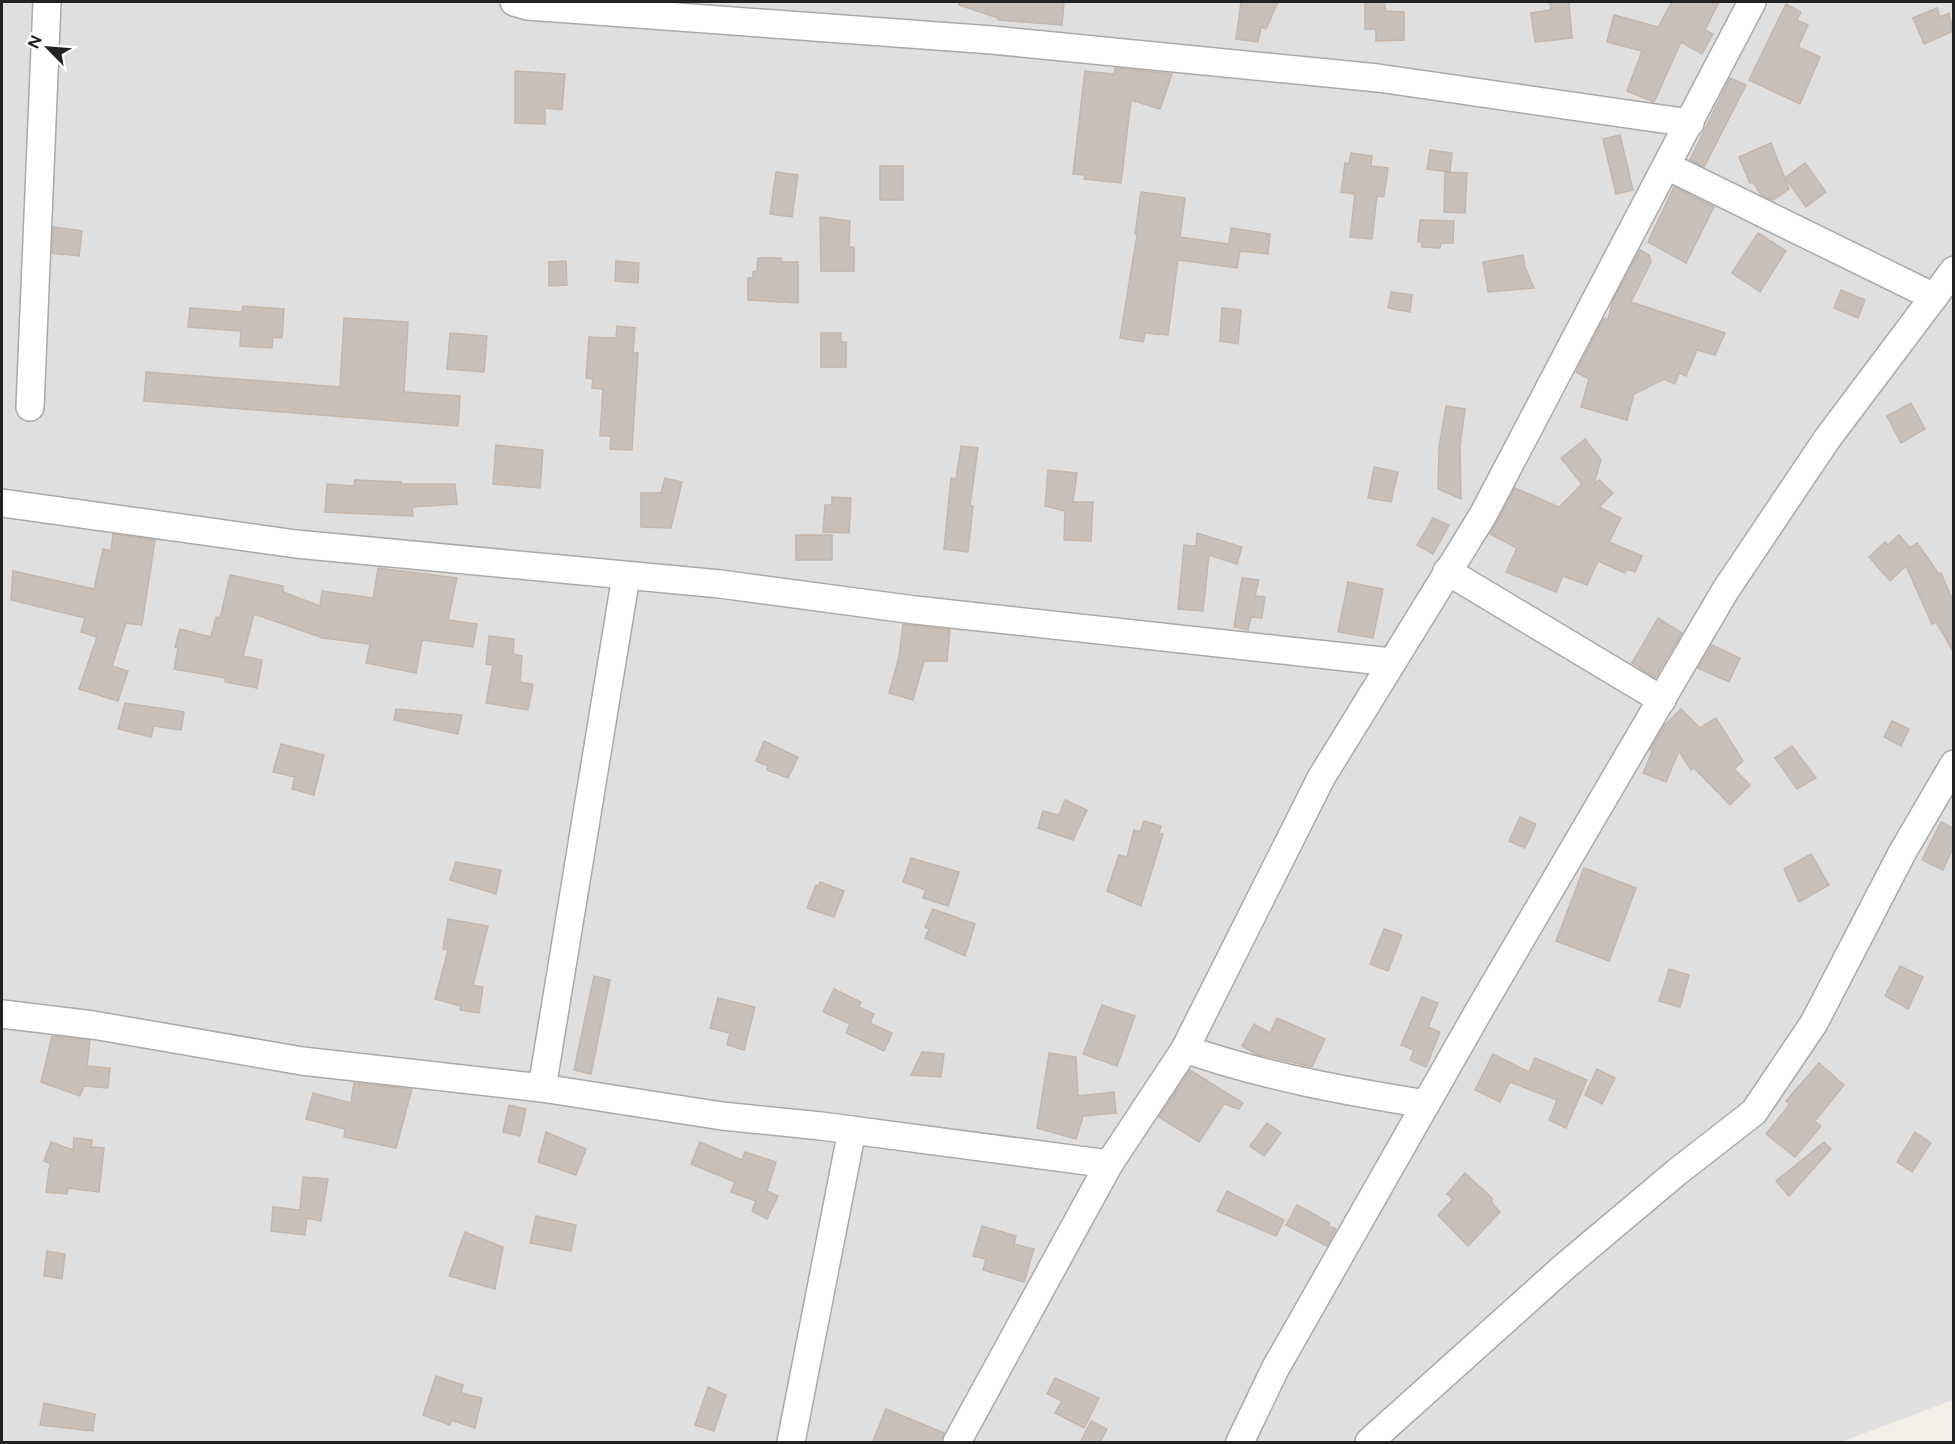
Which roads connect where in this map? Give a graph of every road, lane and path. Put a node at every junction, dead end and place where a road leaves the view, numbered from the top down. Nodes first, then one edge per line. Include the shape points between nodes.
1 (47, 2) edge
2 (514, 2) edge
3 (1752, 2) edge
4 (1690, 123) junction
5 (1667, 166) junction
6 (1953, 270) edge
7 (1934, 297) junction
8 (30, 407) dead end
9 (2, 503) edge
10 (1447, 571) junction
11 (626, 576) junction
12 (1391, 662) junction
13 (1662, 700) junction
14 (1953, 764) edge
15 (2, 1014) edge
16 (1185, 1049) junction
17 (542, 1088) junction
18 (1426, 1104) junction
19 (852, 1130) junction
20 (1109, 1164) junction
21 (791, 1443) edge
22 (957, 1443) edge
23 (1240, 1443) edge
24 (1369, 1443) edge

1 - 8 street
2 - 4 street via 992,40 1378,78
3 - 4 street
4 - 5 street
5 - 7 street
5 - 10 street via 1483,515
6 - 7 street
7 - 13 street via 1814,458 1725,591
9 - 11 street via 296,544
10 - 12 street
10 - 13 street
11 - 12 street
11 - 17 street
12 - 16 street via 1321,778
13 - 18 street
14 - 24 street via 1814,1023 1754,1112 1564,1267
15 - 17 street via 93,1025 302,1061
16 - 18 street via 1230,1065 1332,1089
16 - 20 street
17 - 19 street via 722,1116
18 - 23 street via 1275,1369
19 - 20 street
19 - 21 street
20 - 22 street

